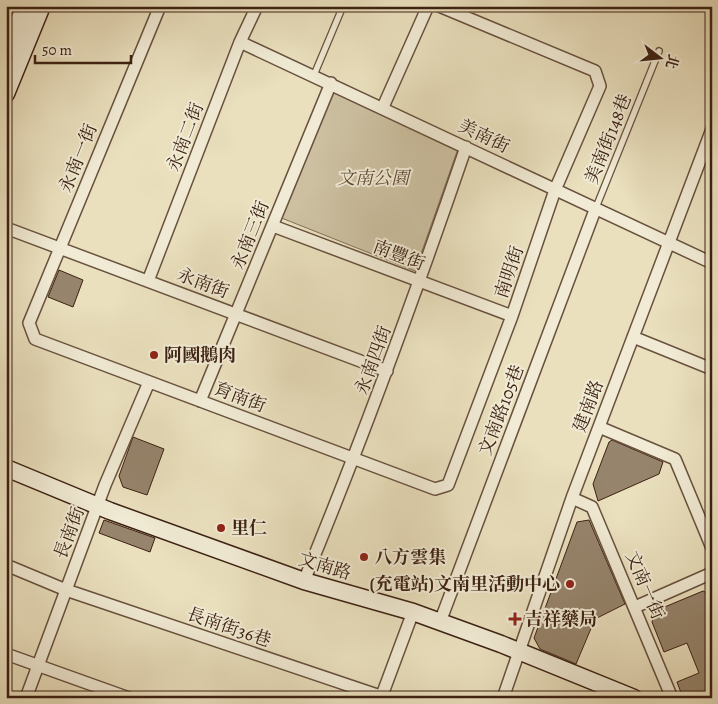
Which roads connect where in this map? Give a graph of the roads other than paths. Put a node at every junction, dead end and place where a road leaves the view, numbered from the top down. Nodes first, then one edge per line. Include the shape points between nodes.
1 (25, 6) edge
2 (42, 6) edge
3 (160, 6) edge
4 (257, 6) edge
5 (343, 6) edge
6 (428, 6) edge
7 (439, 6) edge
8 (13, 42) edge
9 (240, 42) junction
10 (659, 52) dead end
11 (314, 75) junction
12 (331, 83) junction
13 (6, 94) edge
14 (383, 107) junction
15 (711, 136) edge
16 (466, 147) junction
17 (555, 190) junction
18 (595, 210) junction
19 (273, 226) junction
20 (6, 228) edge
21 (668, 242) junction
22 (60, 248) junction
23 (712, 263) edge
24 (148, 281) junction
25 (420, 281) junction
26 (236, 314) junction
27 (512, 316) junction
28 (29, 323) joint
29 (633, 337) junction
30 (712, 369) edge
31 (387, 371) junction
32 (149, 382) junction
33 (200, 401) junction
34 (600, 427) junction
35 (355, 459) junction
36 (6, 468) edge
37 (448, 485) joint
38 (572, 498) junction
39 (98, 505) junction
40 (712, 548) edge
41 (6, 565) edge
42 (712, 573) edge
43 (304, 581) junction
44 (66, 590) junction
45 (635, 607) junction
46 (413, 612) junction
47 (440, 622) junction
48 (521, 651) junction
49 (6, 654) edge
50 (38, 666) junction
51 (383, 697) edge
52 (26, 698) edge
53 (129, 698) edge
54 (503, 698) edge
55 (634, 698) edge
56 (672, 698) edge

1 - 8 street
2 - 8 street
3 - 22 street, 永南一街
4 - 9 street, 永南二街
5 - 11 lane
6 - 14 street
7 - 17 street, 南明街 via 595,71 600,86
8 - 13 street
9 - 11 street, 美南街
9 - 24 street, 永南二街
10 - 18 lane, 美南街148巷
11 - 12 street, 美南街
12 - 14 street, 美南街
12 - 19 street, 永南三街
14 - 16 street, 美南街
15 - 21 street, 建南路
16 - 17 street, 美南街
16 - 25 street, 永南四街
17 - 18 street, 美南街
17 - 27 street, 南明街
18 - 21 street, 美南街
18 - 47 street, 文南路105巷
19 - 25 street, 南豐街
19 - 26 street, 永南三街
20 - 22 street, 永南街
21 - 23 street, 美南街
21 - 29 street, 建南路
22 - 24 street, 永南街
22 - 28 street, 永南一街
24 - 26 street, 永南街
25 - 27 street, 南豐街
25 - 31 street, 永南四街
26 - 31 street, 永南街
26 - 33 street, 永南三街
27 - 37 street, 南明街
28 - 32 street, 育南街 via 35,339
29 - 30 street
29 - 34 street, 建南路
31 - 35 street, 永南四街
32 - 33 street, 育南街
32 - 39 street, 長南街
33 - 35 street, 育南街
34 - 38 street, 建南路
34 - 40 street via 675,459
35 - 37 street, 育南街 via 435,490
35 - 43 street, 永南四街
36 - 39 street, 文南路
38 - 45 street, 文南一街 via 592,507
38 - 48 street, 建南路
39 - 43 street, 文南路
39 - 44 street, 長南街
41 - 44 street, 長南街36巷
42 - 45 street
43 - 46 street, 文南路
44 - 50 street, 長南街
44 - 51 street, 長南街36巷
45 - 56 street, 文南一街
46 - 47 street, 文南路
46 - 51 street
47 - 48 street, 文南路
48 - 54 street, 建南路
48 - 55 street, 文南路
49 - 50 street
50 - 52 street, 長南街
50 - 53 street

